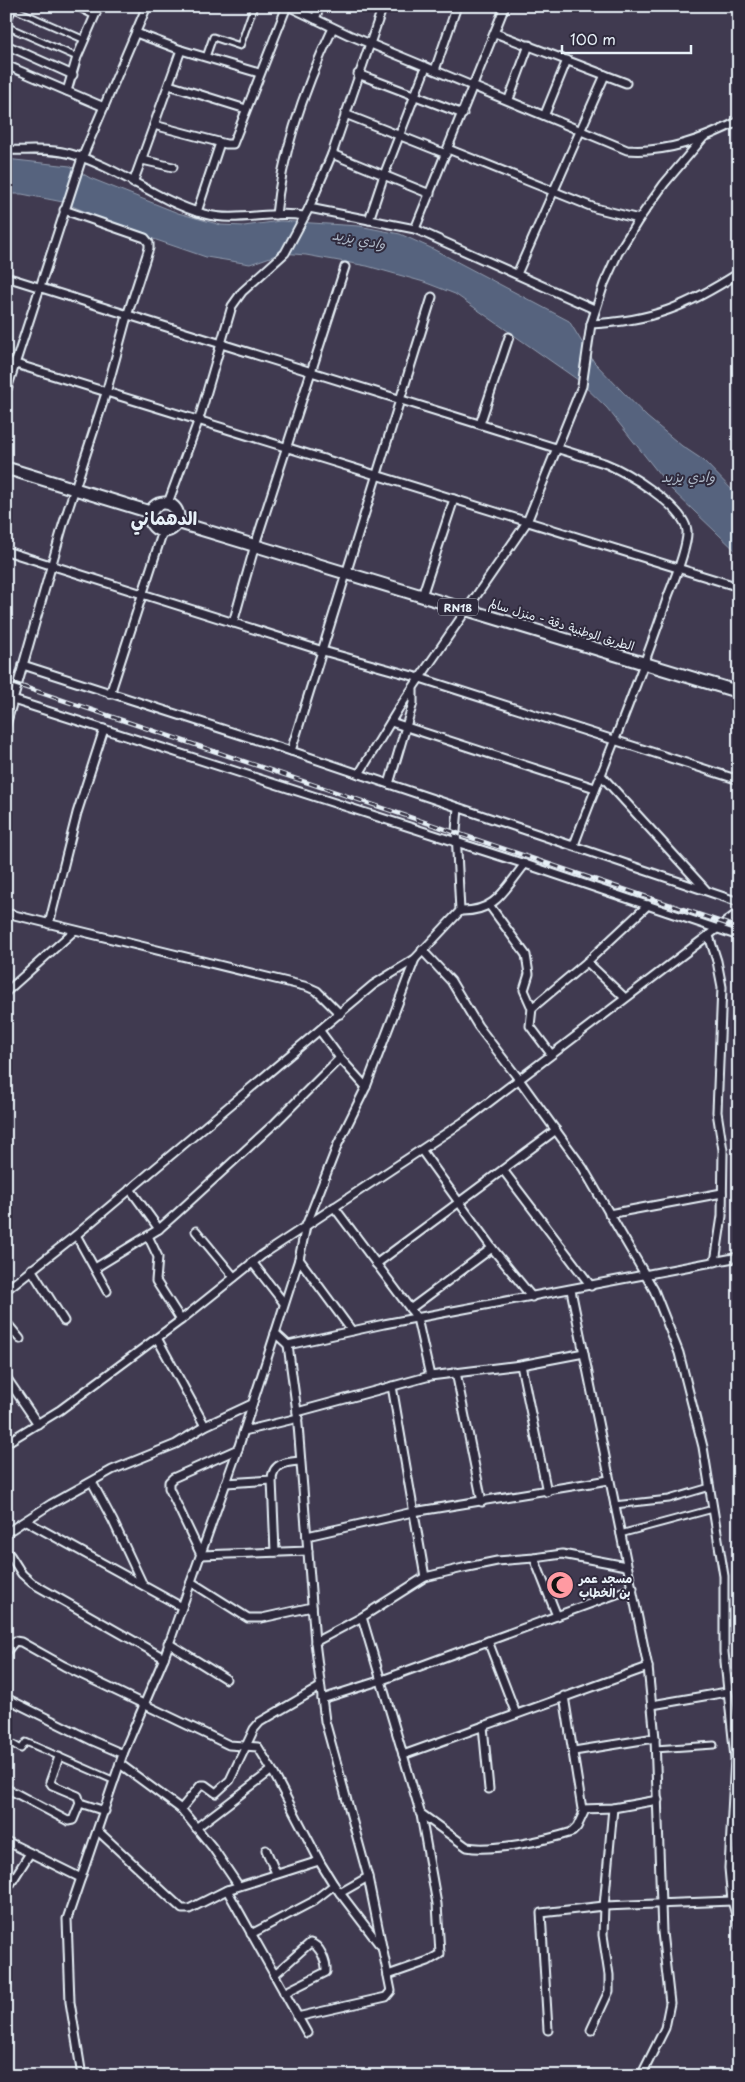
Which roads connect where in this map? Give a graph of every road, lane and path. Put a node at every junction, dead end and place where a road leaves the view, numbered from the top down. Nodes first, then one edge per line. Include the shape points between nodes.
1 (75, 6) edge
2 (99, 6) edge
3 (147, 6) edge
4 (254, 6) edge
5 (287, 6) edge
6 (320, 6) edge
7 (383, 6) edge
8 (457, 6) edge
9 (505, 6) edge
10 (12, 7) edge
11 (95, 16) junction
12 (315, 19) junction
13 (6, 21) edge
14 (6, 26) edge
15 (333, 28) junction
16 (136, 33) junction
17 (495, 33) junction
18 (85, 40) junction
19 (369, 44) junction
20 (6, 45) edge
21 (529, 45) junction
22 (181, 50) junction
23 (77, 57) junction
24 (206, 57) junction
25 (567, 60) junction
26 (6, 65) edge
27 (426, 67) junction
28 (435, 70) junction
29 (259, 73) junction
30 (358, 74) junction
31 (73, 75) junction
32 (605, 75) junction
33 (626, 83) dead end
34 (168, 85) junction
35 (474, 86) junction
36 (67, 91) junction
37 (414, 96) junction
38 (509, 99) junction
39 (104, 107) junction
40 (246, 109) junction
41 (345, 114) junction
42 (463, 114) junction
43 (545, 114) junction
44 (739, 122) edge
45 (154, 125) junction
46 (580, 130) junction
47 (401, 135) junction
48 (703, 138) junction
49 (220, 143) junction
50 (6, 150) edge
51 (447, 152) junction
52 (332, 154) junction
53 (82, 158) junction
54 (142, 160) junction
55 (173, 167) dead end
56 (384, 175) junction
57 (133, 183) junction
58 (555, 191) junction
59 (430, 194) junction
60 (64, 208) junction
61 (309, 208) junction
62 (198, 212) junction
63 (276, 215) junction
64 (302, 218) junction
65 (639, 219) junction
66 (369, 220) junction
67 (415, 229) junction
68 (345, 267) dead end
69 (739, 273) edge
70 (517, 274) junction
71 (6, 277) edge
72 (40, 288) junction
73 (432, 297) dead end
74 (594, 309) junction
75 (127, 316) junction
76 (591, 324) junction
77 (509, 337) dead end
78 (220, 342) junction
79 (6, 361) edge
80 (15, 364) junction
81 (312, 370) junction
82 (6, 392) edge
83 (106, 393) junction
84 (400, 399) junction
85 (198, 419) junction
86 (480, 424) junction
87 (287, 448) junction
88 (558, 448) junction
89 (6, 468) edge
90 (376, 476) junction
91 (74, 489) junction
92 (454, 499) junction
93 (168, 503) junction
94 (150, 512) junction
95 (177, 522) junction
96 (527, 522) junction
97 (163, 531) junction
98 (255, 545) junction
99 (6, 551) edge
100 (53, 566) junction
101 (678, 570) junction
102 (344, 573) junction
103 (739, 587) edge
104 (144, 595) junction
105 (422, 596) junction
106 (466, 610) junction
107 (233, 623) junction
108 (323, 651) junction
109 (646, 663) junction
110 (23, 664) junction
111 (420, 678) junction
112 (413, 690) junction
113 (739, 692) edge
114 (110, 694) junction
115 (13, 700) junction
116 (391, 722) junction
117 (6, 725) edge
118 (404, 727) junction
119 (104, 729) junction
120 (614, 740) junction
121 (291, 751) junction
122 (359, 774) junction
123 (600, 774) junction
124 (739, 780) edge
125 (389, 784) junction
126 (594, 788) junction
127 (458, 808) junction
128 (456, 842) junction
129 (574, 845) junction
130 (525, 864) junction
131 (706, 891) junction
132 (739, 902) edge
133 (648, 905) junction
134 (490, 906) junction
135 (460, 911) junction
136 (739, 912) edge
137 (6, 913) edge
138 (49, 924) junction
139 (718, 928) junction
140 (74, 931) junction
141 (709, 936) junction
142 (739, 936) edge
143 (422, 950) junction
144 (415, 959) junction
145 (588, 962) junction
146 (6, 992) edge
147 (624, 997) junction
148 (532, 1008) junction
149 (340, 1014) junction
150 (320, 1031) junction
151 (552, 1054) junction
152 (340, 1058) junction
153 (518, 1078) junction
154 (366, 1087) junction
155 (556, 1130) junction
156 (422, 1151) junction
157 (503, 1170) junction
158 (130, 1189) junction
159 (722, 1193) junction
160 (459, 1202) junction
161 (334, 1207) junction
162 (609, 1214) junction
163 (306, 1226) junction
164 (159, 1229) junction
165 (196, 1231) dead end
166 (76, 1234) junction
167 (148, 1236) junction
168 (492, 1248) junction
169 (739, 1257) edge
170 (298, 1258) junction
171 (252, 1262) junction
172 (715, 1262) junction
173 (376, 1264) junction
174 (95, 1268) junction
175 (31, 1269) junction
176 (645, 1276) junction
177 (234, 1277) junction
178 (591, 1286) junction
179 (6, 1290) edge
180 (571, 1290) junction
181 (108, 1291) dead end
182 (532, 1297) junction
183 (284, 1303) junction
184 (410, 1309) junction
185 (417, 1318) junction
186 (181, 1320) junction
187 (64, 1321) dead end
188 (6, 1322) edge
189 (352, 1331) junction
190 (276, 1333) junction
191 (157, 1338) junction
192 (20, 1339) dead end
193 (288, 1345) junction
194 (584, 1353) junction
195 (521, 1364) junction
196 (456, 1372) junction
197 (430, 1376) junction
198 (6, 1377) edge
199 (392, 1386) junction
200 (252, 1404) junction
201 (297, 1415) junction
202 (38, 1424) junction
203 (205, 1426) junction
204 (244, 1431) junction
205 (6, 1443) edge
206 (238, 1449) junction
207 (300, 1461) junction
208 (272, 1480) junction
209 (609, 1480) junction
210 (92, 1482) junction
211 (226, 1483) junction
212 (710, 1487) junction
213 (547, 1492) junction
214 (482, 1502) junction
215 (614, 1506) junction
216 (713, 1509) junction
217 (413, 1512) junction
218 (26, 1520) junction
219 (6, 1532) edge
220 (620, 1534) junction
221 (307, 1536) junction
222 (308, 1551) junction
223 (275, 1552) junction
224 (7, 1555) edge
225 (201, 1555) junction
226 (534, 1558) junction
227 (626, 1566) junction
228 (425, 1577) junction
229 (191, 1582) junction
230 (143, 1585) junction
231 (633, 1588) junction
232 (182, 1607) junction
233 (312, 1607) junction
234 (557, 1616) junction
235 (362, 1617) junction
236 (488, 1641) junction
237 (315, 1642) junction
238 (168, 1644) junction
239 (6, 1652) edge
240 (164, 1658) junction
241 (648, 1667) junction
242 (226, 1680) dead end
243 (382, 1680) junction
244 (320, 1687) junction
245 (727, 1692) junction
246 (564, 1696) junction
247 (6, 1698) edge
248 (322, 1699) junction
249 (146, 1704) junction
250 (652, 1705) junction
251 (516, 1714) junction
252 (483, 1726) junction
253 (655, 1738) junction
254 (6, 1740) edge
255 (247, 1745) junction
256 (714, 1745) dead end
257 (655, 1748) junction
258 (574, 1751) junction
259 (123, 1754) junction
260 (403, 1756) junction
261 (59, 1757) junction
262 (120, 1764) junction
263 (272, 1770) junction
264 (115, 1781) junction
265 (6, 1788) edge
266 (490, 1789) dead end
267 (658, 1800) junction
268 (80, 1803) junction
269 (613, 1808) junction
270 (181, 1809) junction
271 (585, 1810) junction
272 (105, 1812) junction
273 (420, 1813) junction
274 (196, 1828) junction
275 (98, 1831) junction
276 (6, 1841) edge
277 (266, 1850) dead end
278 (30, 1853) junction
279 (319, 1860) junction
280 (276, 1873) junction
281 (368, 1877) junction
282 (81, 1878) junction
283 (238, 1885) junction
284 (334, 1885) junction
285 (227, 1890) junction
286 (6, 1891) edge
287 (340, 1893) junction
288 (732, 1901) junction
289 (662, 1904) junction
290 (604, 1906) junction
291 (739, 1925) edge
292 (252, 1934) junction
293 (381, 1947) junction
294 (274, 1975) junction
295 (388, 1975) junction
296 (284, 1993) junction
297 (297, 2016) junction
298 (548, 2030) dead end
299 (591, 2030) dead end
300 (307, 2033) dead end
301 (82, 2076) edge
302 (641, 2076) edge

1 - 11 street
2 - 11 street
3 - 16 street
4 - 24 street via 240,46 213,37
5 - 12 street
5 - 29 street
6 - 12 street
7 - 19 street
8 - 28 street
9 - 17 street
10 - 13 street
10 - 18 street
11 - 18 street
12 - 15 street
14 - 23 street
15 - 19 street
15 - 63 street via 300,107 283,169
16 - 22 street
16 - 39 street
17 - 21 street
17 - 35 street
18 - 23 street
19 - 27 street
19 - 30 street
20 - 31 street
21 - 25 street
21 - 38 street
22 - 24 street
22 - 34 street
23 - 31 street
24 - 29 street
25 - 32 street
25 - 43 street
26 - 36 street
27 - 28 street
27 - 37 street
28 - 35 street
29 - 40 street
30 - 37 street
30 - 41 street
31 - 36 street
32 - 33 street
32 - 46 street
34 - 40 street
34 - 45 street
35 - 38 street
35 - 42 street
36 - 39 street
37 - 42 street
37 - 47 street
38 - 43 street
39 - 53 street
40 - 49 street via 234,142 230,145
41 - 47 street
41 - 52 street
42 - 51 street
43 - 46 street
44 - 48 street
45 - 49 street
45 - 54 street
46 - 48 street via 608,144 641,151
46 - 58 street
47 - 51 street
47 - 56 street
48 - 65 street
49 - 62 street
50 - 53 street via 66,153
51 - 58 street
51 - 59 street
52 - 56 street
52 - 61 street
53 - 57 street
53 - 60 street
54 - 55 street
54 - 57 street
56 - 59 street
56 - 66 street
57 - 62 street
58 - 65 street via 595,208
58 - 70 street
59 - 67 street
60 - 72 street
60 - 75 street via 148,241 148,254
61 - 64 street
61 - 66 street
62 - 63 street via 240,218
63 - 64 street
64 - 78 street via 285,253 242,292 232,306
65 - 74 street via 618,253
66 - 67 street
67 - 70 street
68 - 81 street
69 - 76 street via 678,308 651,317
70 - 74 street
71 - 72 street
72 - 75 street
72 - 80 street
73 - 84 street
74 - 76 street
75 - 78 street
75 - 83 street
76 - 88 street via 582,386
77 - 86 street
78 - 81 street
78 - 85 street
79 - 80 street
80 - 82 street
80 - 83 street
81 - 84 street
81 - 87 street
83 - 85 street
83 - 91 street
84 - 86 street
84 - 90 street
85 - 87 street
85 - 93 street
86 - 88 street
87 - 90 street
87 - 98 street
88 - 96 street
88 - 101 street via 604,462 634,477 674,510 687,530
89 - 91 main road
90 - 92 street
90 - 102 street
91 - 94 main road
91 - 100 street
92 - 96 street
92 - 105 street
93 - 94 main road via 157,504
93 - 95 main road via 177,510
94 - 97 main road via 152,525
95 - 97 main road via 172,529
95 - 98 main road, الطريق الوطنية دقة - منزل سالم / RN18
96 - 101 street
96 - 106 street
97 - 104 street
98 - 102 main road, الطريق الوطنية دقة - منزل سالم / RN18
98 - 107 street
99 - 100 street
100 - 104 street
100 - 110 street
101 - 103 street
101 - 109 street
102 - 105 main road, الطريق الوطنية دقة - منزل سالم / RN18
102 - 108 street
104 - 107 street
104 - 114 street
105 - 106 main road, الطريق الوطنية دقة - منزل سالم / RN18
106 - 109 main road, الطريق الوطنية دقة - منزل سالم / RN18
106 - 111 street
107 - 108 street
108 - 111 street
108 - 121 street
109 - 113 main road, الطريق الوطنية دقة - منزل سالم / RN18
109 - 120 street
110 - 114 street
110 - 115 street
111 - 112 street
111 - 120 street
112 - 116 street
112 - 118 street via 413,703
114 - 121 street
115 - 117 street
115 - 119 street
116 - 118 street
116 - 122 street
118 - 125 street
118 - 126 street
119 - 128 street
119 - 138 street via 77,813
120 - 123 street
120 - 124 street
121 - 122 street
122 - 125 street
123 - 126 street
123 - 131 street
125 - 127 street
126 - 129 street
127 - 128 street
127 - 129 street
128 - 130 street
128 - 135 street
129 - 131 street
130 - 133 street
130 - 134 street
131 - 132 street
133 - 139 street
133 - 145 street
134 - 135 street
134 - 148 street via 526,955 529,974 524,990
135 - 143 street
136 - 139 street
137 - 138 street
138 - 140 street
139 - 141 street
139 - 142 street
140 - 146 street
140 - 149 street via 308,987 317,991
141 - 147 street
141 - 159 street via 722,987 717,1112 723,1150
143 - 144 street
143 - 153 street via 451,982 478,1026
144 - 149 street via 381,980
144 - 154 street
145 - 147 street
145 - 148 street
147 - 151 street
148 - 151 street via 530,1026
149 - 150 street
150 - 152 street
150 - 158 street
151 - 153 street
152 - 154 street
152 - 164 street via 275,1123
153 - 155 street
153 - 156 street
154 - 163 street via 338,1144
155 - 157 street
155 - 162 street via 583,1168
156 - 160 street
156 - 161 street
157 - 160 street
157 - 178 street
158 - 164 street
158 - 166 street
159 - 162 street
159 - 172 street
160 - 168 street
160 - 173 street
161 - 163 street
161 - 173 street
162 - 176 street
163 - 170 street
163 - 171 street
164 - 167 street
165 - 177 street
166 - 174 street
166 - 175 street
167 - 174 street
167 - 186 street via 158,1257 156,1281
168 - 182 street
168 - 184 street
169 - 172 street
170 - 183 street
170 - 189 street
171 - 177 street
171 - 183 street
172 - 176 street
173 - 184 street
174 - 181 street
175 - 179 street
175 - 187 street
176 - 178 street
176 - 212 street via 654,1290 679,1353
177 - 186 street
178 - 180 street
180 - 182 street
180 - 194 street
182 - 185 street
183 - 190 street
184 - 185 street
185 - 189 street
185 - 197 street
186 - 191 street
188 - 192 street
189 - 193 street
190 - 193 street
190 - 200 street
191 - 202 street
191 - 203 street
193 - 201 street
194 - 195 street
194 - 209 street
195 - 196 street
195 - 213 street
196 - 197 street
196 - 214 street
197 - 199 street
198 - 202 street
199 - 201 street
199 - 217 street
200 - 203 street
200 - 204 street
201 - 204 street
201 - 207 street
202 - 205 street
203 - 210 street via 176,1444 112,1470
204 - 206 street
206 - 211 street
206 - 225 street via 169,1482
207 - 208 street via 278,1465
207 - 221 street
208 - 211 street
208 - 223 street
209 - 213 street
209 - 215 street
210 - 218 street
210 - 230 street
211 - 225 street
212 - 215 street via 669,1499
212 - 216 street
213 - 214 street
214 - 217 street
215 - 220 street
216 - 220 street
216 - 245 street via 725,1583
217 - 221 street
217 - 228 street
218 - 219 street
218 - 230 street
220 - 227 street
221 - 222 street
222 - 223 street
222 - 233 street
223 - 225 street
224 - 240 street via 32,1583
225 - 229 street
226 - 227 street via 562,1554
226 - 228 street via 497,1560
226 - 234 street
227 - 231 street
228 - 235 street
229 - 232 street
229 - 233 street via 248,1618
230 - 232 street
231 - 234 street
231 - 241 street
232 - 238 street
233 - 237 street
234 - 236 street
235 - 237 street
235 - 243 street
236 - 243 street
236 - 251 street
237 - 244 street
238 - 240 street
238 - 242 street
239 - 249 street via 15,1641 21,1642
240 - 249 street
241 - 246 street
241 - 250 street
243 - 248 street
243 - 260 street
244 - 248 street
244 - 255 street via 260,1722
245 - 250 street
245 - 288 street via 735,1758 729,1868
246 - 251 street
246 - 258 street
247 - 259 street
248 - 281 street via 329,1742
249 - 255 street via 229,1745
249 - 259 street
250 - 253 street
251 - 252 street
252 - 260 street
252 - 266 street
253 - 257 street
253 - 258 street
254 - 261 street via 21,1749 26,1742
255 - 263 street via 258,1747
255 - 270 street via 230,1780 218,1793 203,1784
256 - 257 street
257 - 267 street
258 - 271 street via 580,1803
259 - 262 street
260 - 273 street
261 - 264 street
261 - 268 street via 49,1780 51,1784 78,1796
262 - 264 street
262 - 270 street
263 - 274 street
263 - 279 street
264 - 272 street
265 - 268 street via 68,1822 73,1820
267 - 269 street
267 - 289 street
268 - 272 street
269 - 271 street
269 - 290 street
270 - 274 street
271 - 273 street via 572,1832 516,1844 474,1848 459,1842
272 - 275 street
273 - 295 street via 441,1950 433,1959
274 - 283 street
275 - 282 street
275 - 285 street via 182,1909 189,1909
276 - 278 street
277 - 280 street
278 - 282 street
278 - 286 street
279 - 280 street
279 - 284 street
280 - 283 street
281 - 287 street
281 - 293 street
282 - 301 street via 66,1931 70,2002
283 - 285 street
284 - 287 street
284 - 292 street via 312,1902
285 - 292 street
287 - 293 street
288 - 289 street
288 - 291 street
289 - 290 street
289 - 302 street via 669,2016
290 - 298 street via 541,1913
290 - 299 street via 603,1935 609,1991
292 - 294 street
293 - 295 street
294 - 296 street
294 - 296 street via 310,1943 316,1945 326,1972
295 - 297 street via 391,1991 386,1997
296 - 297 street
297 - 300 street

